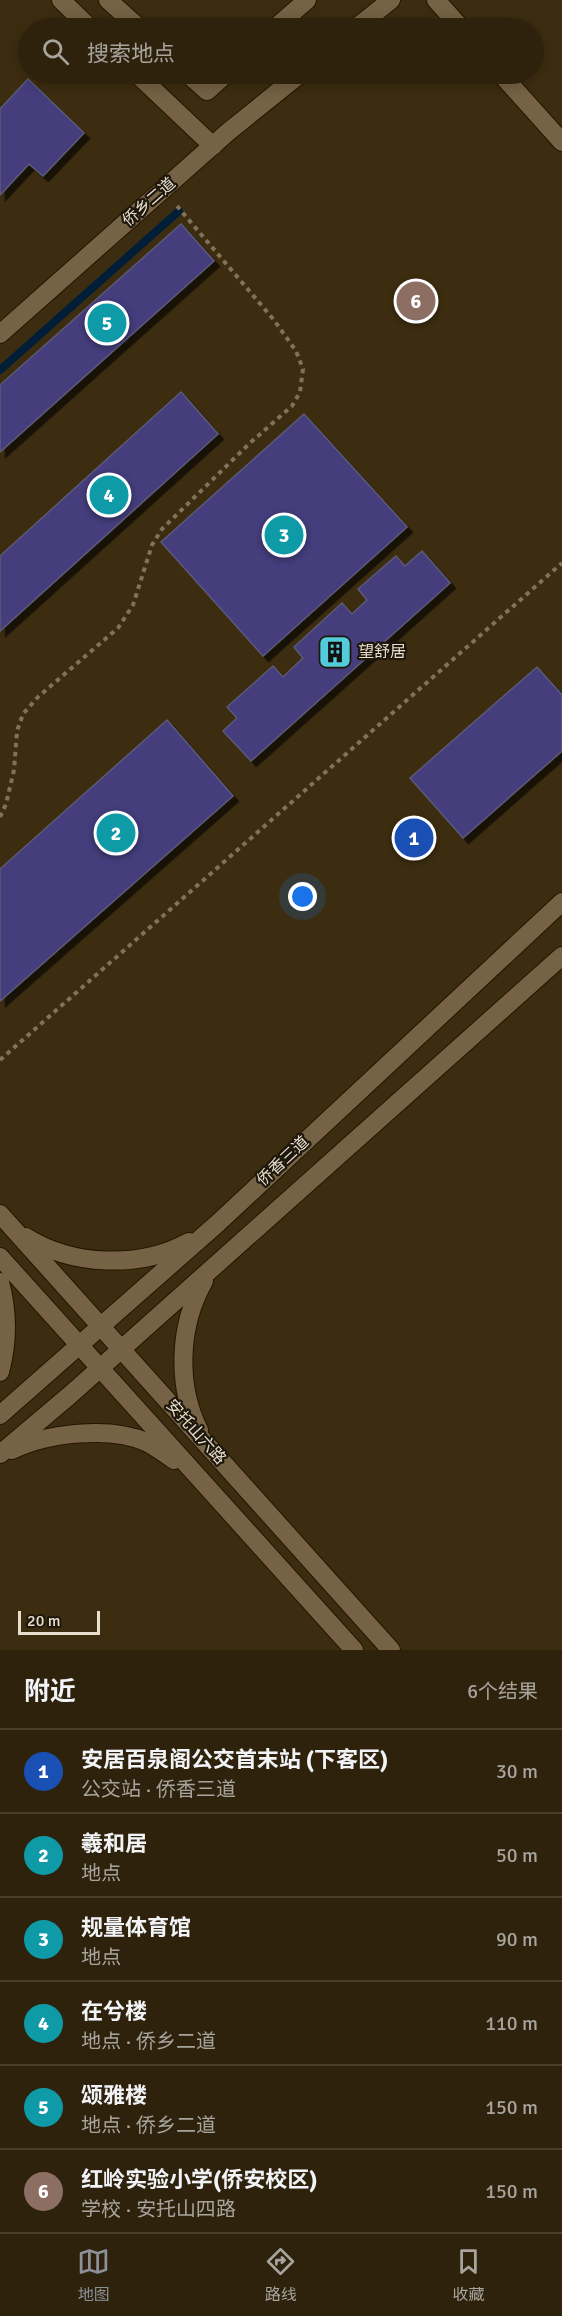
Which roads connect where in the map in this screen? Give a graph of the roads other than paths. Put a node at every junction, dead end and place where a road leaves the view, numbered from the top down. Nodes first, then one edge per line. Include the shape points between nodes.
1 (61, 0) edge
2 (108, 0) edge
3 (307, 0) edge
4 (392, 0) edge
5 (436, 0) edge
6 (80, 18) edge
7 (128, 18) edge
8 (286, 18) edge
9 (369, 18) edge
10 (452, 18) edge
11 (148, 84) edge
12 (199, 84) edge
13 (215, 84) edge
14 (288, 84) edge
15 (510, 84) edge
16 (562, 142) edge
17 (213, 146) junction
18 (0, 334) edge
19 (562, 902) edge
20 (562, 956) edge
21 (5, 1220) edge
22 (218, 1222) junction
23 (0, 1257) edge
24 (218, 1263) junction
25 (0, 1282) edge
26 (101, 1327) junction
27 (80, 1346) junction
28 (121, 1349) junction
29 (99, 1368) junction
30 (0, 1372) edge
31 (0, 1415) edge
32 (209, 1447) junction
33 (0, 1455) edge
34 (205, 1485) junction
35 (354, 1650) edge
36 (391, 1650) edge

1 - 6 street
2 - 7 street
3 - 8 street
4 - 9 street
5 - 10 street
11 - 17 street
12 - 13 street via 207,91
14 - 17 street, 侨乡二道
15 - 16 street
17 - 18 street, 侨乡二道
19 - 22 street, 侨香三道
20 - 24 street, 侨香三道
21 - 22 street via 54,1251 108,1261 164,1252
21 - 26 street, 安托山六路
22 - 26 street, 侨香三道
23 - 27 street, 安托山六路
24 - 28 street, 侨香三道
24 - 32 street via 196,1295 184,1352 191,1409
25 - 30 street via 6,1317
26 - 27 street, 侨香三道
26 - 28 street, 安托山六路
27 - 29 street, 安托山六路
27 - 31 street, 侨香三道
28 - 29 street, 侨香三道
28 - 32 street, 安托山六路
29 - 33 street, 侨香三道
29 - 34 street, 安托山六路
32 - 36 street, 安托山六路
33 - 34 street via 56,1437 112,1434 146,1442
34 - 35 street, 安托山六路

